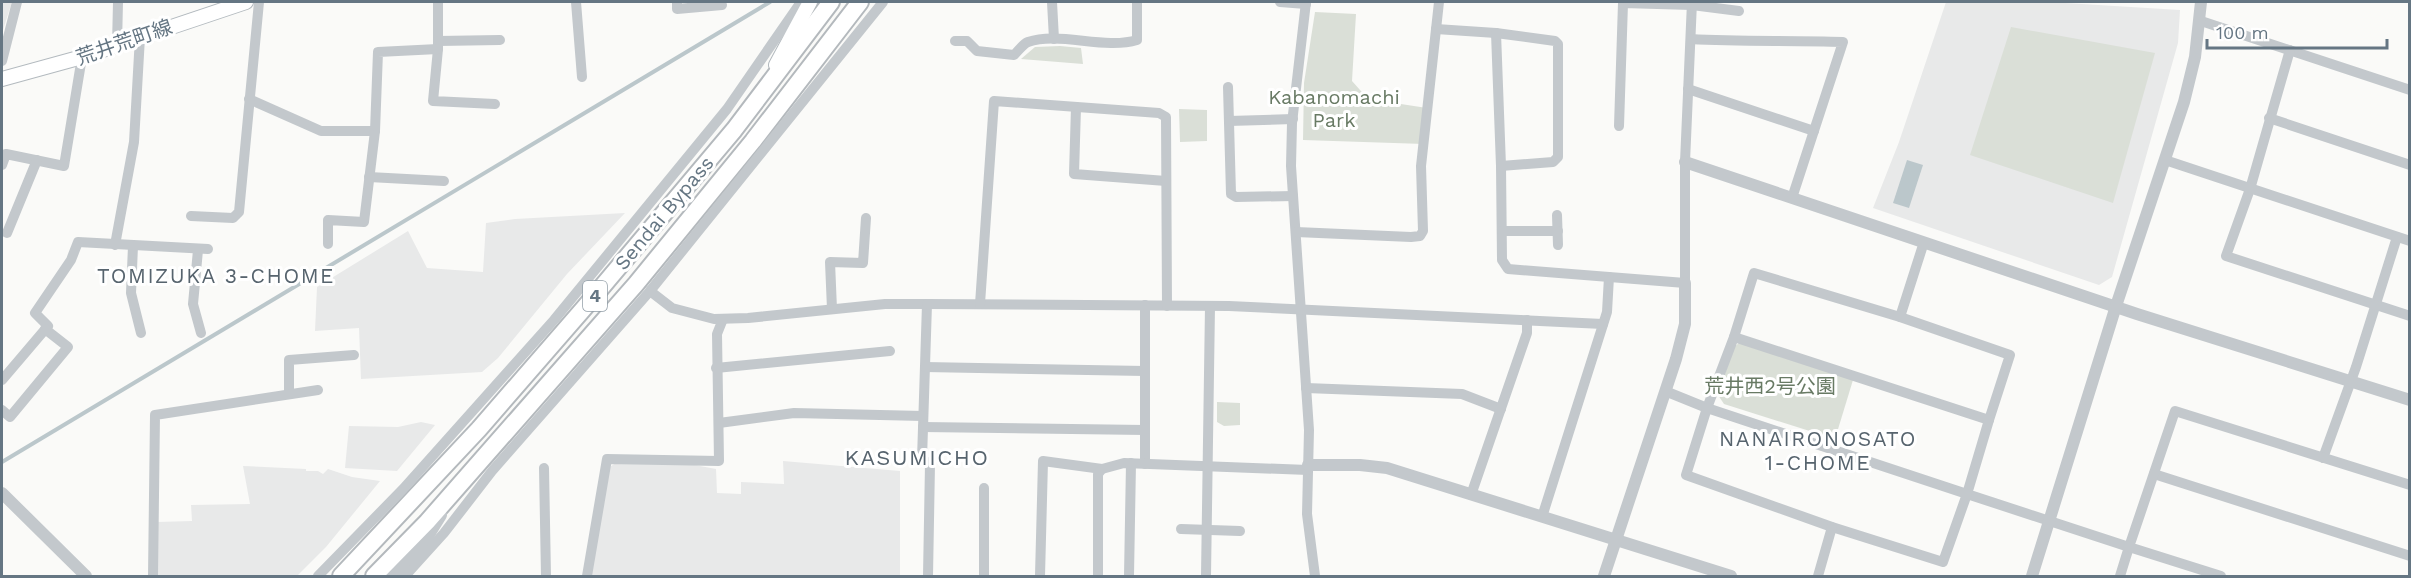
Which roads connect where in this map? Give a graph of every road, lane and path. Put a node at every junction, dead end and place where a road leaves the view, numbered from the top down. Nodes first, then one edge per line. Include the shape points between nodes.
1 (17, 2) edge
2 (118, 2) edge
3 (246, 2) edge
4 (259, 2) edge
5 (438, 2) edge
6 (576, 2) edge
7 (676, 2) edge
8 (801, 2) edge
9 (810, 2) edge
10 (831, 2) edge
11 (860, 2) edge
12 (882, 2) edge
13 (1052, 2) edge
14 (1137, 2) edge
15 (1280, 2) edge
16 (1438, 2) edge
17 (2201, 2) edge
18 (1306, 3) edge
19 (1692, 3) edge
20 (722, 5) dead end
21 (1739, 10) dead end
22 (2201, 21) junction
23 (1436, 29) junction
24 (1496, 33) junction
25 (140, 37) junction
26 (1054, 39) junction
27 (1690, 39) junction
28 (500, 40) dead end
29 (955, 41) dead end
30 (117, 45) junction
31 (438, 45) junction
32 (2290, 50) junction
33 (82, 57) junction
34 (2, 61) edge
35 (582, 77) dead end
36 (2, 79) edge
37 (1228, 87) dead end
38 (1688, 89) junction
39 (2409, 90) edge
40 (761, 93) junction
41 (249, 99) junction
42 (495, 105) dead end
43 (1076, 107) junction
44 (2269, 118) junction
45 (1293, 119) junction
46 (1229, 121) junction
47 (1619, 126) dead end
48 (375, 131) junction
49 (1814, 131) junction
50 (37, 160) junction
51 (2165, 160) junction
52 (1685, 162) junction
53 (2, 165) edge
54 (2409, 165) edge
55 (1501, 166) junction
56 (369, 177) junction
57 (444, 181) dead end
58 (1166, 181) junction
59 (2250, 189) junction
60 (1293, 196) junction
61 (1792, 198) junction
62 (1557, 215) dead end
63 (191, 216) dead end
64 (866, 218) dead end
65 (1502, 231) junction
66 (1558, 231) junction
67 (1296, 232) junction
68 (7, 233) dead end
69 (2397, 237) junction
70 (2409, 241) edge
71 (1924, 242) junction
72 (328, 244) dead end
73 (115, 245) junction
74 (1558, 245) dead end
75 (134, 246) junction
76 (1609, 277) junction
77 (1686, 283) junction
78 (650, 291) junction
79 (927, 304) junction
80 (980, 304) junction
81 (2376, 304) junction
82 (1145, 305) junction
83 (1167, 306) junction
84 (1210, 306) junction
85 (2116, 306) junction
86 (832, 309) junction
87 (1301, 309) junction
88 (2409, 315) edge
89 (1900, 317) junction
90 (723, 319) junction
91 (1527, 320) junction
92 (1603, 324) junction
93 (45, 328) junction
94 (141, 333) dead end
95 (201, 333) dead end
96 (1734, 337) junction
97 (890, 351) dead end
98 (354, 355) dead end
99 (925, 367) junction
100 (716, 368) junction
101 (1145, 370) junction
102 (2, 380) edge
103 (2350, 381) junction
104 (1306, 388) junction
105 (318, 390) dead end
106 (1665, 391) junction
107 (289, 394) junction
108 (2409, 400) edge
109 (1707, 408) junction
110 (1501, 409) junction
111 (2, 410) edge
112 (1989, 420) junction
113 (923, 421) junction
114 (719, 423) junction
115 (1145, 430) junction
116 (2323, 458) junction
117 (1131, 463) junction
118 (1145, 464) junction
119 (1207, 466) junction
120 (1308, 467) junction
121 (544, 468) dead end
122 (1102, 469) junction
123 (2154, 474) junction
124 (458, 485) junction
125 (2409, 485) edge
126 (984, 488) dead end
127 (2, 493) edge
128 (1967, 494) junction
129 (1471, 495) junction
130 (1542, 517) junction
131 (2048, 521) junction
132 (1832, 527) junction
133 (1181, 529) dead end
134 (1206, 529) junction
135 (1240, 531) dead end
136 (1617, 540) junction
137 (2129, 547) junction
138 (2409, 556) edge
139 (86, 576) edge
140 (153, 576) edge
141 (318, 576) edge
142 (341, 576) edge
143 (374, 576) edge
144 (392, 576) edge
145 (405, 576) edge
146 (546, 576) edge
147 (587, 576) edge
148 (928, 576) edge
149 (984, 576) edge
150 (1040, 576) edge
151 (1098, 576) edge
152 (1129, 576) edge
153 (1206, 576) edge
154 (1315, 576) edge
155 (1604, 576) edge
156 (1731, 576) edge
157 (1818, 576) edge
158 (2032, 576) edge
159 (2121, 576) edge
160 (2221, 576) edge

1 - 34 street
2 - 30 street
3 - 25 main road, 荒井荒町線
4 - 41 street
5 - 31 street
6 - 35 street
7 - 20 street via 677,9
8 - 141 street via 727,110 554,320 403,489
9 - 40 main road
10 - 40 highway, Sendai Bypass / 4
11 - 124 highway, Sendai Bypass / 4 via 643,275
12 - 78 street
13 - 26 street
14 - 26 street via 1137,40 1125,43
15 - 18 street
16 - 23 street
17 - 22 street
18 - 45 street
19 - 21 street
19 - 27 street
19 - 47 street via 1623,3
22 - 32 street
22 - 51 street via 2184,102
23 - 24 street
23 - 67 street via 1422,166 1420,236
24 - 55 street
24 - 55 street via 1558,44 1558,158 1553,162
25 - 30 main road, 荒井荒町線
25 - 73 street via 134,142
26 - 29 street via 1027,42 1014,54 977,51 967,41
27 - 38 street
27 - 49 street via 1843,42
28 - 31 street
30 - 33 main road, 荒井荒町線
31 - 42 street via 433,101
31 - 48 street via 378,52
32 - 39 street
32 - 44 street
33 - 36 main road, 荒井荒町線
33 - 50 street via 64,166
37 - 46 street
38 - 49 street
38 - 52 street
40 - 142 highway, Sendai Bypass / 4 via 734,130 479,429
41 - 48 street via 321,131
41 - 63 street via 239,212 233,218
43 - 58 street via 1159,113 1166,117
43 - 58 street via 1074,174
43 - 80 street via 994,101
44 - 54 street
44 - 59 street
45 - 46 street
45 - 60 street
46 - 60 street via 1231,194
48 - 56 street
49 - 61 street
50 - 53 street via 6,154
50 - 68 street
51 - 59 street
51 - 85 street
52 - 61 street
52 - 77 street
55 - 65 street
56 - 57 street
56 - 72 street via 364,222 328,220
58 - 83 street
59 - 69 street
59 - 81 street via 2226,256
60 - 67 street
61 - 71 street
62 - 66 street
64 - 86 street via 863,263 830,262
65 - 66 street
65 - 76 street via 1502,260 1509,269
66 - 74 street
67 - 87 street
69 - 70 street
69 - 81 street
71 - 85 street
71 - 89 street
73 - 75 street
73 - 93 street via 78,243 35,313 48,326
75 - 94 street via 131,293
75 - 95 street via 203,250 193,304
76 - 77 street
76 - 92 street
77 - 106 street via 1685,324
78 - 90 street via 672,308
78 - 145 street
79 - 80 street
79 - 86 street
79 - 99 street
80 - 82 street
81 - 88 street
81 - 103 street
82 - 83 street
82 - 101 street
83 - 84 street
84 - 87 street
84 - 119 street
85 - 103 street
85 - 131 street
86 - 90 street
87 - 91 street
87 - 104 street
89 - 96 street via 1754,273
89 - 112 street via 2010,355
90 - 100 street via 717,334
91 - 92 street
91 - 110 street via 1527,333
92 - 130 street
93 - 102 street
93 - 111 street via 68,347 10,417
96 - 109 street
96 - 112 street
97 - 100 street
98 - 107 street via 289,360
99 - 101 street
99 - 113 street
100 - 114 street
101 - 115 street
103 - 108 street
103 - 116 street
104 - 110 street via 1462,394
104 - 120 street
105 - 107 street
106 - 109 street
106 - 136 street
107 - 140 street via 154,415
109 - 128 street
109 - 132 street via 1686,475
110 - 129 street
112 - 128 street
113 - 114 street via 794,413
113 - 115 street
113 - 148 street via 922,459 930,464
114 - 147 street via 719,461 607,459
115 - 118 street
116 - 123 street via 2175,411
116 - 125 street
117 - 118 street
117 - 122 street
117 - 152 street
118 - 119 street
119 - 120 street
119 - 134 street
120 - 129 street via 1387,468
120 - 154 street via 1307,514
121 - 146 street
122 - 150 street via 1043,461
122 - 151 street via 1098,474
123 - 137 street
123 - 138 street
124 - 143 highway, Sendai Bypass / 4
124 - 144 street via 428,536
126 - 149 street
127 - 139 street
128 - 131 street
128 - 132 street via 1944,562
129 - 130 street
130 - 136 street
131 - 137 street
131 - 158 street
132 - 157 street
133 - 134 street
134 - 135 street
134 - 153 street
136 - 155 street
136 - 156 street
137 - 159 street
137 - 160 street

